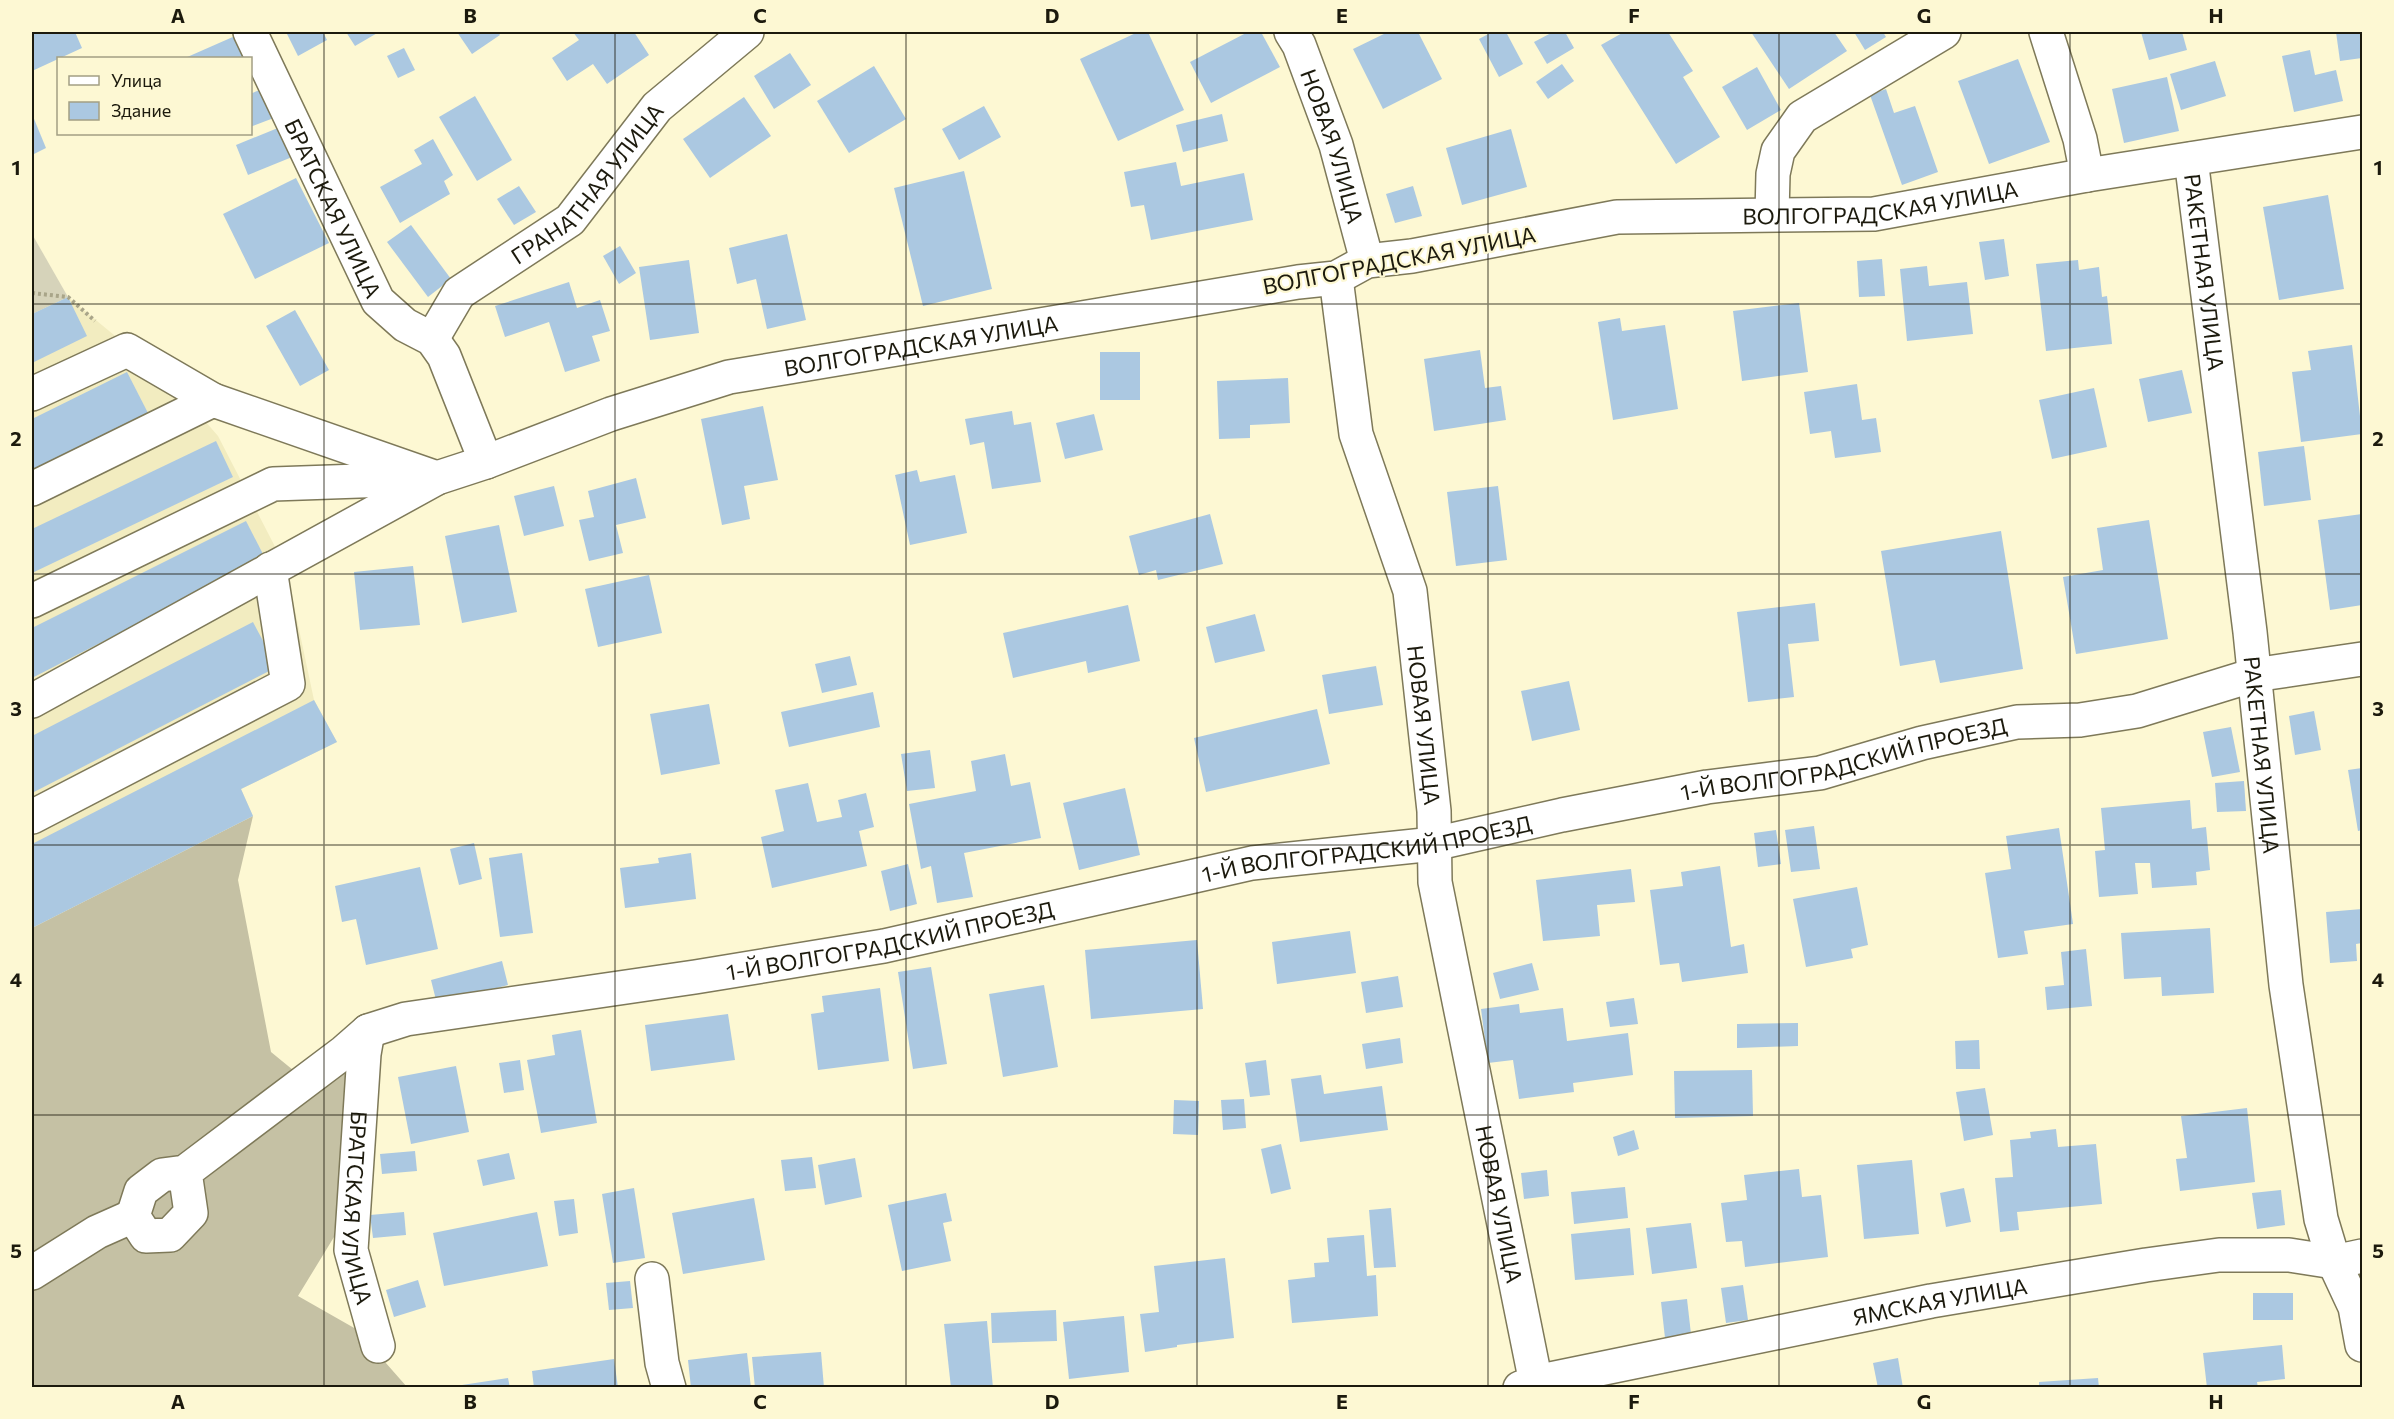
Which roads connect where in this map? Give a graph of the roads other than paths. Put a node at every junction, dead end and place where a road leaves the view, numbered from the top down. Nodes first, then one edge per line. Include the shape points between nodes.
1 (250, 32) edge
2 (747, 32) edge
3 (1291, 32) edge
4 (1944, 32) edge
5 (2046, 32) edge
6 (2362, 132) edge
7 (2191, 159) junction
8 (2087, 176) junction
9 (1772, 214) junction
10 (1367, 261) junction
11 (1336, 278) junction
12 (432, 339) junction
13 (32, 394) edge
14 (213, 400) junction
15 (486, 462) junction
16 (437, 478) junction
17 (32, 489) edge
18 (270, 569) junction
19 (32, 602) edge
20 (2362, 659) edge
21 (2254, 675) junction
22 (32, 701) edge
23 (32, 817) edge
24 (1434, 844) junction
25 (368, 1031) junction
26 (185, 1172) junction
27 (133, 1216) junction
28 (2348, 1259) edge
29 (32, 1273) edge
30 (652, 1279) dead end
31 (2362, 1345) edge
32 (378, 1346) dead end
33 (1531, 1386) edge
34 (669, 1388) edge

1 - 12 street, БРАТСКАЯ УЛИЦА via 378,301 405,325
2 - 12 street, ГРАНАТНАЯ УЛИЦА via 657,107 570,220 459,293
3 - 10 street, НОВАЯ УЛИЦА via 1336,145
4 - 9 street via 1802,117 1778,151
5 - 8 street via 2080,139
6 - 7 street, ВОЛГОГРАДСКАЯ УЛИЦА
7 - 8 street, ВОЛГОГРАДСКАЯ УЛИЦА
7 - 21 street, РАКЕТНАЯ УЛИЦА
8 - 9 street, ВОЛГОГРАДСКАЯ УЛИЦА via 1875,214
9 - 10 street, ВОЛГОГРАДСКАЯ УЛИЦА via 1617,217
10 - 11 street, ВОЛГОГРАДСКАЯ УЛИЦА
11 - 15 street, ВОЛГОГРАДСКАЯ УЛИЦА via 729,377 611,414
11 - 24 street, НОВАЯ УЛИЦА via 1356,434 1410,591 1434,811
12 - 15 street via 444,356
13 - 14 street via 127,350
14 - 16 street
14 - 17 street
15 - 16 street, ВОЛГОГРАДСКАЯ УЛИЦА
16 - 18 street
16 - 19 street via 273,484
18 - 22 street
18 - 23 street via 288,684
20 - 21 street, 1-Й ВОЛГОГРАДСКИЙ ПРОЕЗД
21 - 24 street, 1-Й ВОЛГОГРАДСКИЙ ПРОЕЗД via 2137,711 2080,720 2017,722 1922,743 1820,773 1707,787
21 - 28 street, РАКЕТНАЯ УЛИЦА via 2286,985 2321,1219
24 - 25 street, 1-Й ВОЛГОГРАДСКИЙ ПРОЕЗД via 1252,863 884,946 406,1018
24 - 33 street, НОВАЯ УЛИЦА via 1435,882 1531,1351
25 - 26 street
25 - 32 street, БРАТСКАЯ УЛИЦА via 351,1250
26 - 27 street via 162,1175 141,1191
26 - 27 street via 191,1213 170,1235 146,1236
27 - 29 street via 97,1232
28 - 31 street, РАКЕТНАЯ УЛИЦА
28 - 33 street, ЯМСКАЯ УЛИЦА via 2219,1255 2146,1265 1931,1301
30 - 34 street via 662,1363

